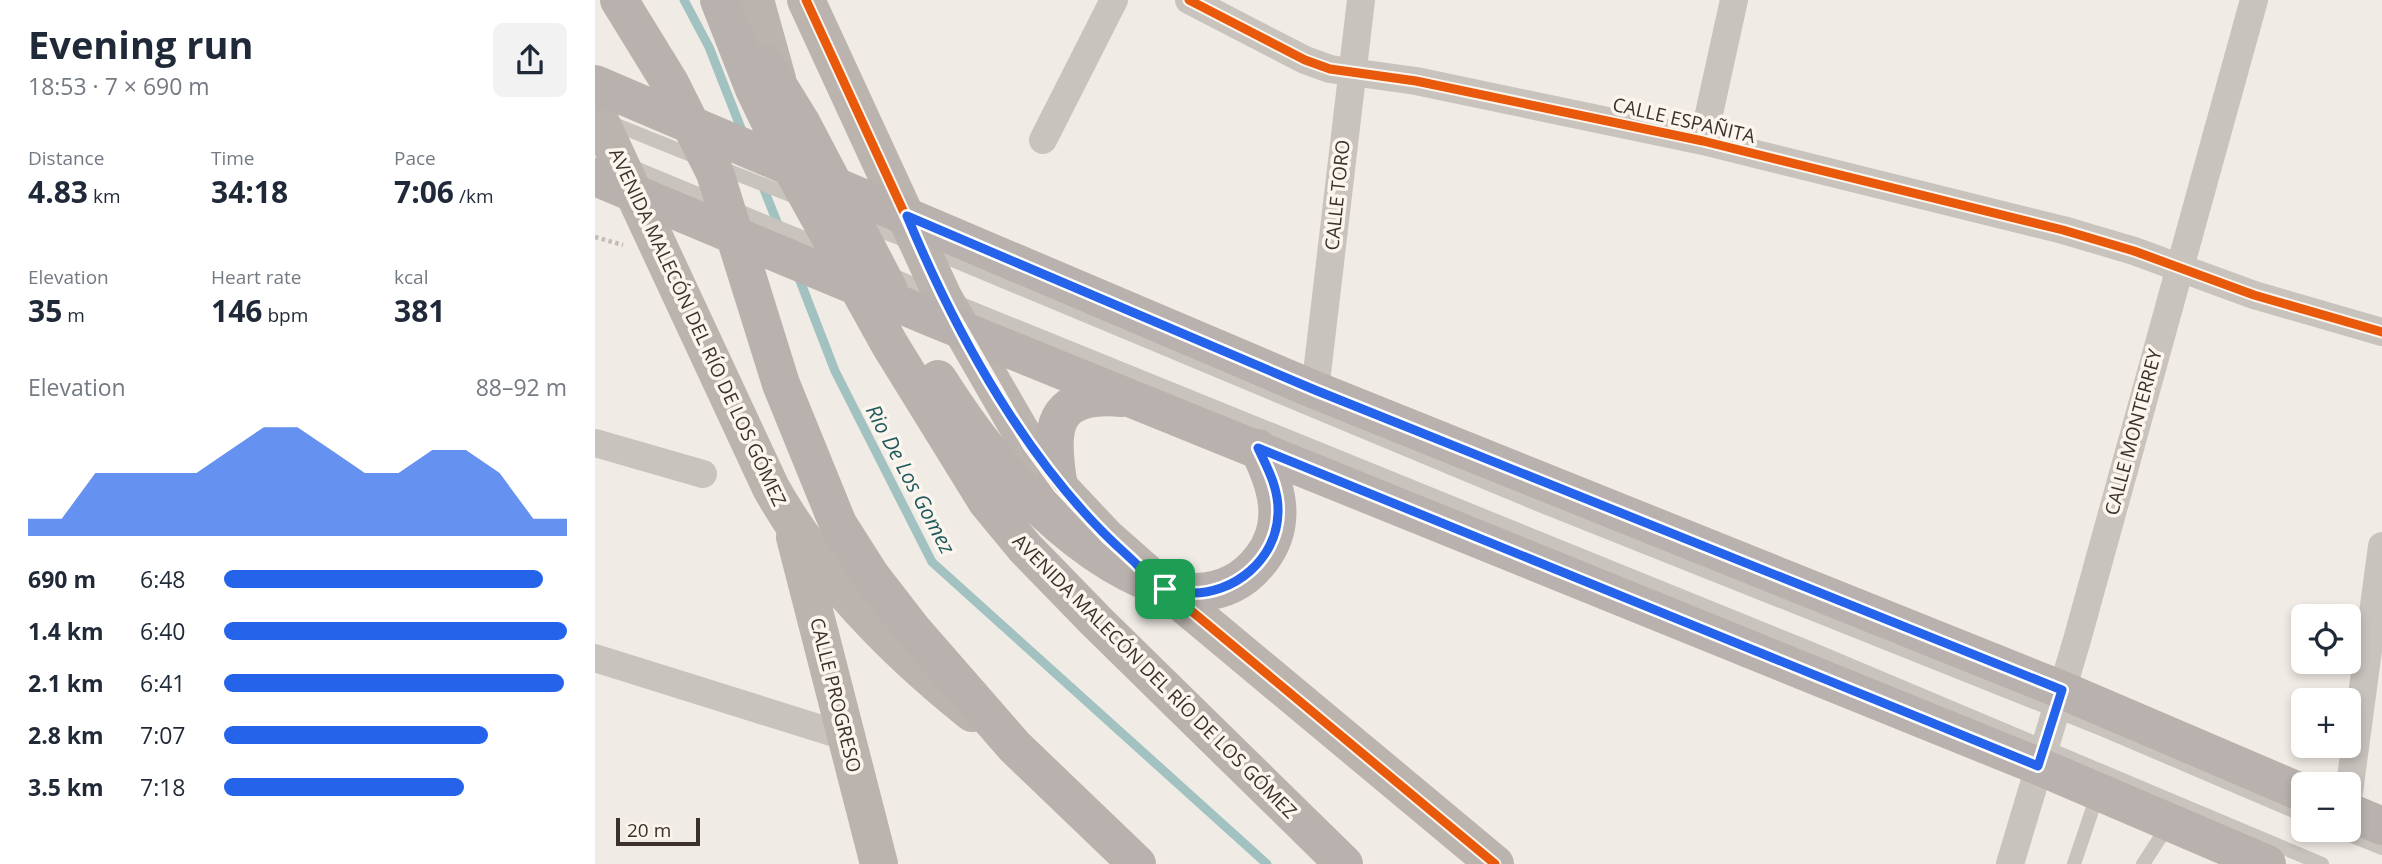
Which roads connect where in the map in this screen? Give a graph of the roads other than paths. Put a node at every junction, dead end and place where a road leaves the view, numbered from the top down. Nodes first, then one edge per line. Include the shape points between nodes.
1 (619, 0) edge
2 (806, 0) edge
3 (1114, 0) edge
4 (1189, 0) edge
5 (1361, 0) edge
6 (1734, 0) edge
7 (2254, 0) edge
8 (732, 3) edge
9 (1351, 73) junction
10 (608, 133) edge
11 (1043, 140) dead end
12 (1703, 141) junction
13 (908, 234) junction
14 (2178, 267) junction
15 (941, 309) junction
16 (2382, 332) edge
17 (1315, 390) junction
18 (1128, 399) junction
19 (595, 443) edge
20 (1258, 448) junction
21 (703, 474) dead end
22 (1059, 487) junction
23 (793, 527) junction
24 (2382, 546) edge
25 (1165, 589) junction
26 (595, 658) edge
27 (2058, 701) junction
28 (847, 737) junction
29 (1015, 747) junction
30 (2041, 756) junction
31 (2352, 772) edge
32 (2291, 788) edge
33 (2098, 792) junction
34 (2291, 809) edge
35 (2361, 817) edge
36 (2170, 823) junction
37 (2382, 826) edge
38 (2361, 840) edge
39 (2382, 848) edge
40 (879, 864) edge
41 (1137, 864) edge
42 (1344, 864) edge
43 (1495, 864) edge
44 (2010, 864) edge
45 (2074, 864) edge
46 (2143, 864) edge
47 (2267, 864) edge
48 (2322, 864) edge

1 - 29 main road, AVENIDA MALECÓN DEL RÍO DE LOS GÓMEZ via 670,83 715,173 781,384 838,524 912,629
2 - 13 street
3 - 11 street
4 - 9 street, CALLE ESPAÑITA via 1305,60
5 - 9 street, CALLE TORO
6 - 12 street
7 - 14 street, CALLE MONTERREY
8 - 25 main road via 923,356 960,412 1009,475 1052,516 1129,573
8 - 42 main road, AVENIDA MALECÓN DEL RÍO DE LOS GÓMEZ via 754,89 795,174 890,345 987,502 1097,622
9 - 12 street, CALLE ESPAÑITA via 1416,81
9 - 17 street, CALLE TORO
10 - 13 lane
10 - 13 main road via 868,199
10 - 15 main road via 681,199
10 - 23 street, AVENIDA MALECÓN DEL RÍO DE LOS GÓMEZ
12 - 14 street, CALLE ESPAÑITA via 2063,230
13 - 15 street
13 - 17 main road
13 - 27 lane via 1507,491
14 - 16 street, CALLE ESPAÑITA via 2254,295
14 - 27 street, CALLE MONTERREY
15 - 18 main road
15 - 22 street
15 - 30 lane
17 - 27 main road
18 - 20 main road
18 - 22 main road via 1084,399 1064,411 1053,434
19 - 21 street
20 - 25 main road via 1275,486 1278,514 1271,544 1262,558 1241,578 1212,591
20 - 30 main road
22 - 25 street
23 - 28 street, CALLE PROGRESO
23 - 29 street, AVENIDA MALECÓN DEL RÍO DE LOS GÓMEZ via 911,664
24 - 31 street
25 - 43 street
26 - 28 street
27 - 30 street, CALLE MONTERREY
27 - 32 main road
27 - 34 lane
28 - 40 street, CALLE PROGRESO
29 - 41 main road, AVENIDA MALECÓN DEL RÍO DE LOS GÓMEZ
30 - 33 main road
30 - 44 street, CALLE MONTERREY
30 - 48 lane
33 - 36 main road
33 - 45 lane
35 - 37 main road
36 - 46 lane
36 - 47 main road
38 - 39 lane

